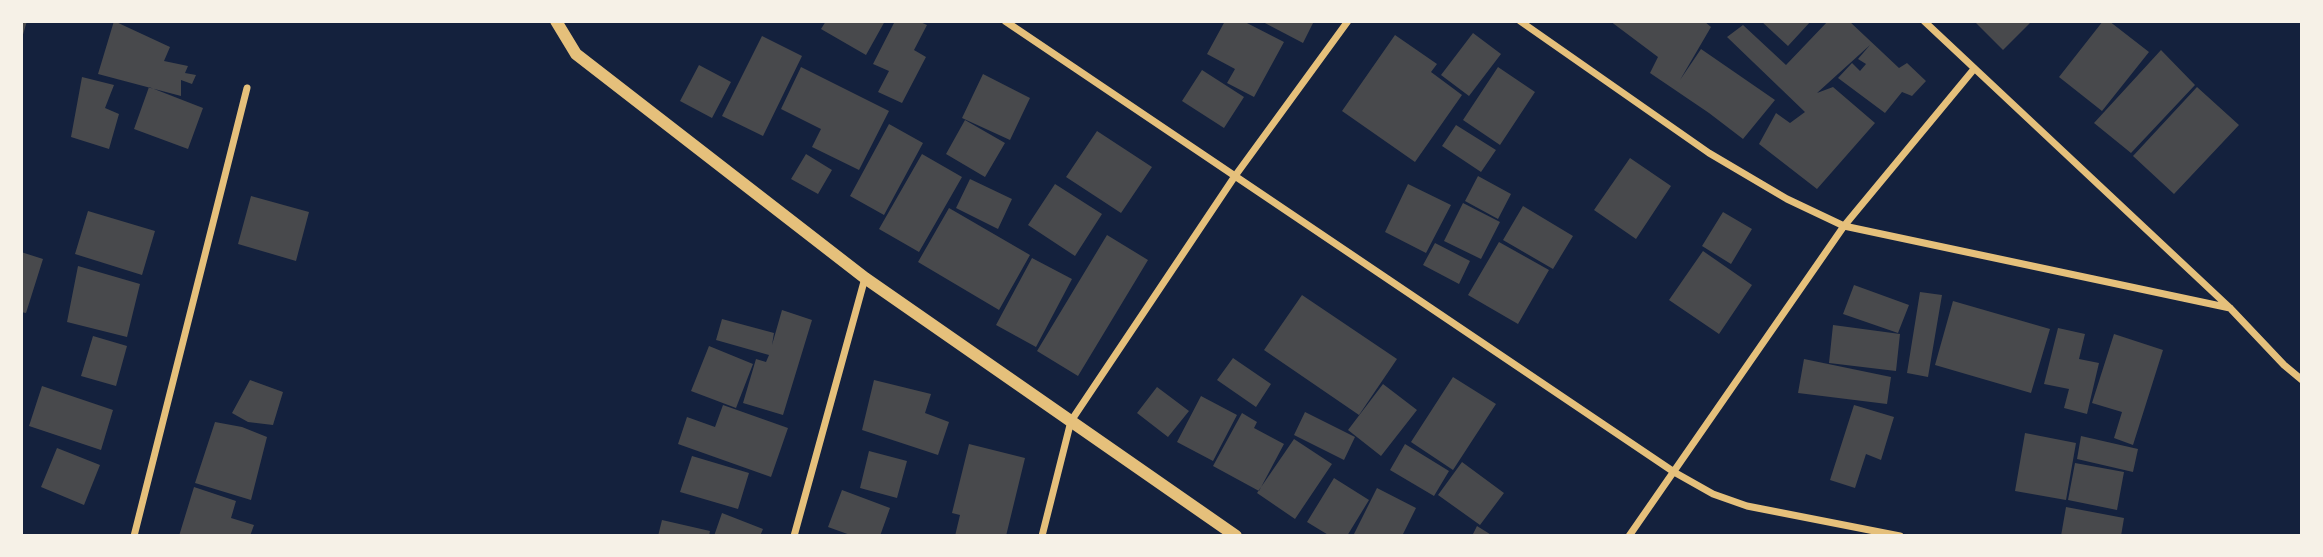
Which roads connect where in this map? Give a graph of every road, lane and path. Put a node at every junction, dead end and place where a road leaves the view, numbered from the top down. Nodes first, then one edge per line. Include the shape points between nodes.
1 (556, 21) edge
2 (1005, 21) edge
3 (1348, 21) edge
4 (1520, 21) edge
5 (1924, 21) edge
6 (1974, 69) junction
7 (247, 88) dead end
8 (1235, 176) junction
9 (1844, 226) junction
10 (865, 278) junction
11 (2230, 308) junction
12 (2302, 380) edge
13 (1071, 421) junction
14 (1674, 472) junction
15 (134, 536) edge
16 (794, 536) edge
17 (1042, 536) edge
18 (1236, 536) edge
19 (1629, 536) edge
20 (1900, 536) edge

1 - 10 street via 576,54
2 - 8 street
3 - 8 street
4 - 9 street via 1709,153
5 - 6 street
6 - 9 street
6 - 11 street
7 - 15 street
8 - 13 street
8 - 14 street
9 - 11 street
9 - 14 street
10 - 13 street
10 - 16 street
11 - 12 street
13 - 17 street
13 - 18 street
14 - 19 street
14 - 20 street via 1747,506

